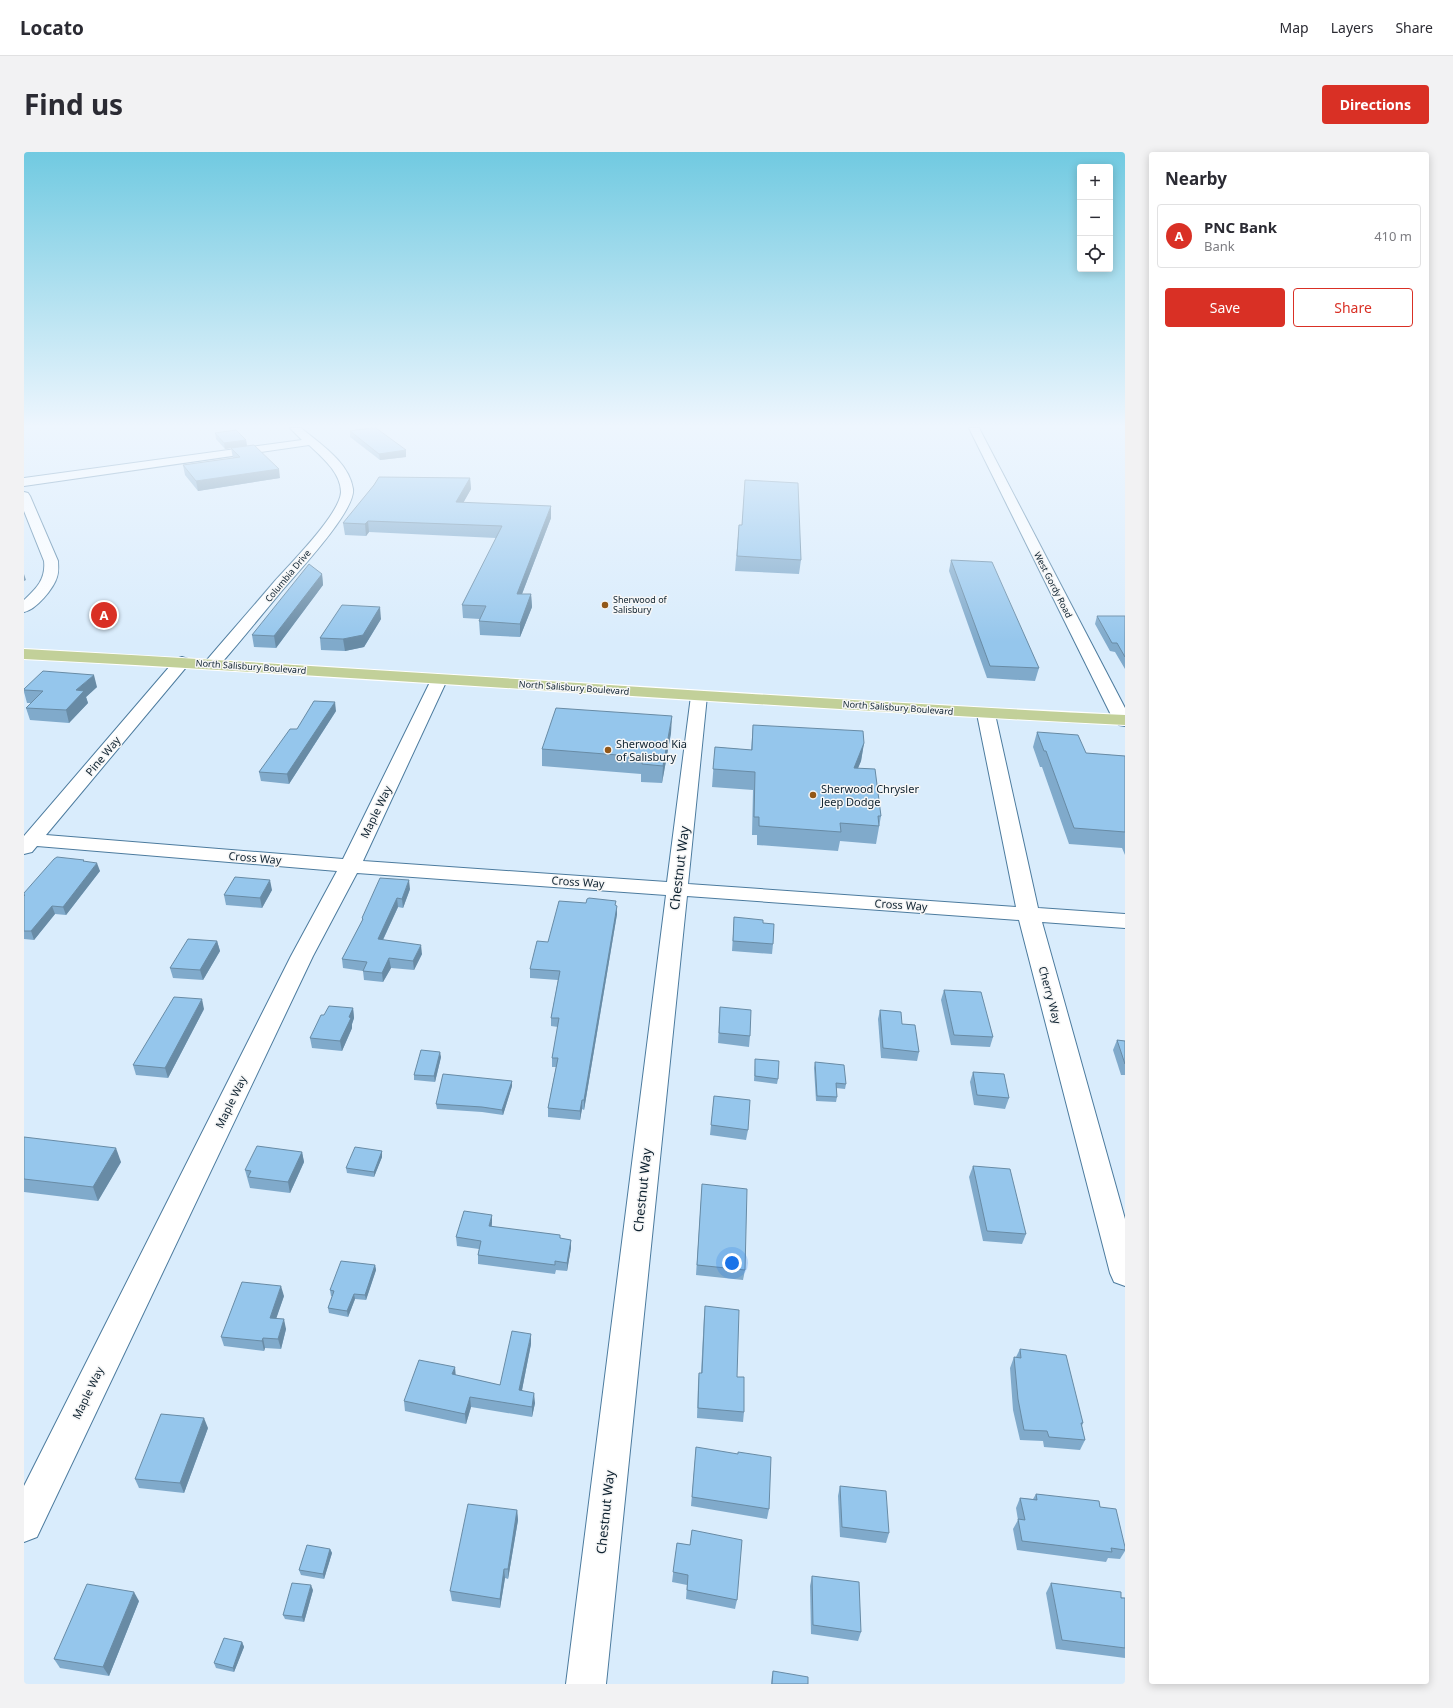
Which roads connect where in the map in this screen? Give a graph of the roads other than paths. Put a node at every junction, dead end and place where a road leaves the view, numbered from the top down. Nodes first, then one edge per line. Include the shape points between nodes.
1 (25, 499) edge
2 (346, 499) edge
3 (1010, 499) edge
4 (24, 608) edge
5 (24, 654) edge
6 (182, 662) junction
7 (212, 664) junction
8 (439, 680) junction
9 (699, 696) junction
10 (986, 714) junction
11 (1124, 720) edge
12 (28, 844) edge
13 (350, 866) junction
14 (676, 888) junction
15 (1029, 915) junction
16 (1125, 921) edge
17 (1125, 1274) edge
18 (24, 1524) edge
19 (586, 1684) edge

1 - 4 street via 54,570 47,586
2 - 7 street, Columbia Drive via 299,563
3 - 11 street, West Gordy Road
5 - 6 main road, North Salisbury Boulevard
6 - 7 main road, North Salisbury Boulevard
6 - 12 street, Pine Way
7 - 8 main road, North Salisbury Boulevard
8 - 9 main road, North Salisbury Boulevard
8 - 13 street, Maple Way
9 - 10 main road, North Salisbury Boulevard
9 - 14 street, Chestnut Way
10 - 11 main road, North Salisbury Boulevard
10 - 15 street, Cherry Way
12 - 13 street, Cross Way
13 - 14 street, Cross Way
13 - 18 street, Maple Way via 302,956
14 - 15 street, Cross Way
14 - 19 street, Chestnut Way
15 - 16 street, Cross Way
15 - 17 street, Cherry Way

